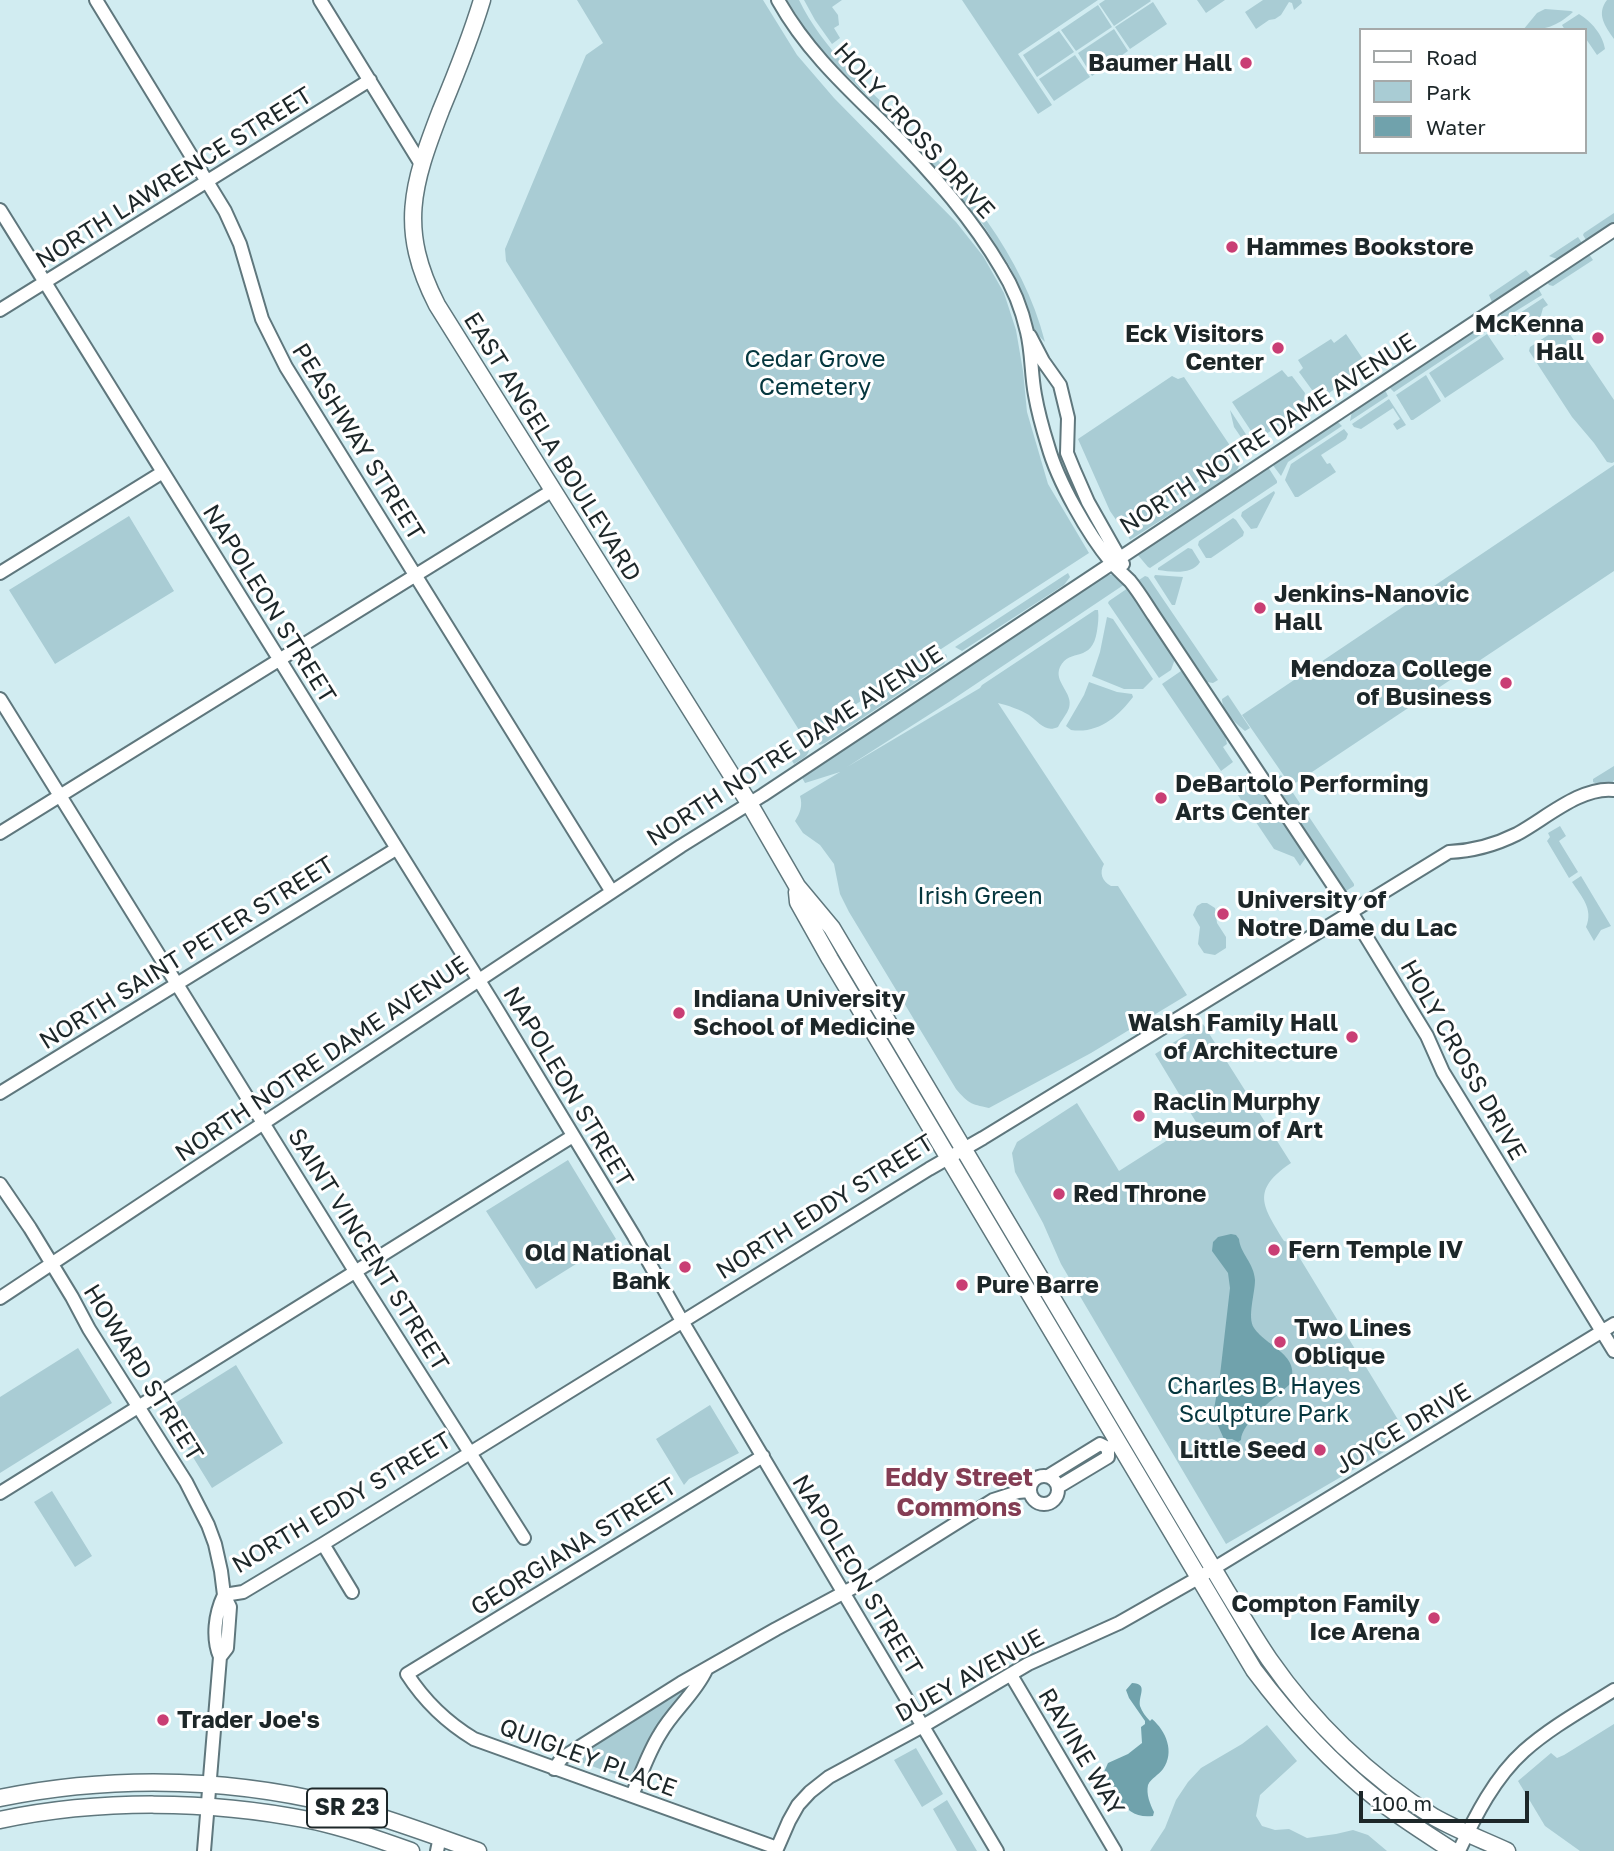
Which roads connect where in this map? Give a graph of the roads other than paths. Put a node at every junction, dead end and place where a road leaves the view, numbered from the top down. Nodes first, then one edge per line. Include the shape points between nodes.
1 (96, 0) edge
2 (320, 0) edge
3 (482, 0) edge
4 (778, 0) edge
5 (370, 80) junction
6 (421, 164) junction
7 (208, 181) junction
8 (0, 210) edge
9 (1614, 230) edge
10 (45, 283) junction
11 (0, 310) edge
12 (1028, 333) junction
13 (1052, 374) junction
14 (1034, 387) junction
15 (163, 472) junction
16 (553, 490) junction
17 (1116, 560) junction
18 (0, 573) edge
19 (416, 575) junction
20 (279, 660) junction
21 (0, 699) edge
22 (1614, 790) edge
23 (60, 796) junction
24 (749, 803) junction
25 (0, 833) edge
26 (396, 849) junction
27 (797, 886) junction
28 (612, 892) junction
29 (1351, 912) junction
30 (478, 981) junction
31 (177, 984) junction
32 (0, 1093) edge
33 (264, 1123) junction
34 (573, 1136) junction
35 (964, 1149) junction
36 (947, 1158) junction
37 (0, 1184) edge
38 (51, 1264) junction
39 (356, 1272) junction
40 (0, 1298) edge
41 (682, 1321) junction
42 (1614, 1324) edge
43 (1602, 1332) junction
44 (1614, 1351) edge
45 (138, 1407) junction
46 (1113, 1446) junction
47 (470, 1453) junction
48 (763, 1456) junction
49 (1048, 1476) junction
50 (1058, 1487) junction
51 (1029, 1491) junction
52 (0, 1493) edge
53 (524, 1538) dead end
54 (323, 1544) junction
55 (1214, 1569) junction
56 (1198, 1578) junction
57 (352, 1592) dead end
58 (844, 1593) junction
59 (223, 1595) junction
60 (706, 1670) junction
61 (407, 1674) joint
62 (1011, 1675) junction
63 (1614, 1689) edge
64 (923, 1726) junction
65 (554, 1769) junction
66 (211, 1784) junction
67 (632, 1796) junction
68 (0, 1798) edge
69 (209, 1808) junction
70 (0, 1820) edge
71 (1468, 1833) junction
72 (439, 1844) edge
73 (777, 1850) edge
74 (204, 1851) edge
75 (411, 1851) edge
76 (478, 1851) edge
77 (997, 1851) edge
78 (1115, 1851) edge
79 (1453, 1851) edge
80 (1459, 1851) edge
81 (1507, 1851) edge

1 - 7 street, PEASHWAY STREET
2 - 5 street
3 - 6 main road, EAST ANGELA BOULEVARD
4 - 12 street, HOLY CROSS DRIVE via 820,61 902,143 965,216 1003,270
5 - 6 street
5 - 7 street, NORTH LAWRENCE STREET
6 - 16 main road, EAST ANGELA BOULEVARD via 413,232 427,286
7 - 10 street, NORTH LAWRENCE STREET
7 - 19 street, PEASHWAY STREET via 240,244 278,353
8 - 10 street, NAPOLEON STREET
9 - 17 street, NORTH NOTRE DAME AVENUE
10 - 11 street, NORTH LAWRENCE STREET
10 - 15 street, NAPOLEON STREET
12 - 13 street, HOLY CROSS DRIVE
12 - 14 street, HOLY CROSS DRIVE
13 - 14 street
13 - 17 street, HOLY CROSS DRIVE via 1060,385 1068,418 1067,453
14 - 17 street, HOLY CROSS DRIVE via 1059,477
15 - 18 street
15 - 20 street, NAPOLEON STREET
16 - 19 street
16 - 24 main road, EAST ANGELA BOULEVARD
17 - 24 street, NORTH NOTRE DAME AVENUE
17 - 29 street, HOLY CROSS DRIVE
19 - 20 street
19 - 28 street, PEASHWAY STREET
20 - 23 street
20 - 26 street, NAPOLEON STREET
21 - 23 street, SAINT VINCENT STREET
22 - 29 street, NORTH EDDY STREET via 1580,796 1499,842 1449,852
23 - 25 street
23 - 31 street, SAINT VINCENT STREET
24 - 27 main road, EAST ANGELA BOULEVARD
24 - 28 street, NORTH NOTRE DAME AVENUE
26 - 30 street, NAPOLEON STREET
26 - 31 street, NORTH SAINT PETER STREET
27 - 35 main road, EAST ANGELA BOULEVARD via 832,928
27 - 36 main road, EAST ANGELA BOULEVARD via 798,902
28 - 30 street, NORTH NOTRE DAME AVENUE
29 - 35 street, NORTH EDDY STREET
29 - 43 street, HOLY CROSS DRIVE
30 - 33 street, NORTH NOTRE DAME AVENUE
30 - 34 street, NAPOLEON STREET
31 - 32 street, NORTH SAINT PETER STREET
31 - 33 street, SAINT VINCENT STREET
33 - 38 street, NORTH NOTRE DAME AVENUE
33 - 39 street, SAINT VINCENT STREET
34 - 39 street
34 - 41 street, NAPOLEON STREET
35 - 36 street, NORTH EDDY STREET
35 - 55 main road, EAST ANGELA BOULEVARD
36 - 41 street, NORTH EDDY STREET
36 - 46 main road, EAST ANGELA BOULEVARD
37 - 38 street, HOWARD STREET
38 - 40 street, NORTH NOTRE DAME AVENUE
38 - 45 street, HOWARD STREET
39 - 45 street
39 - 47 street, SAINT VINCENT STREET
41 - 47 street, NORTH EDDY STREET
41 - 48 street, NAPOLEON STREET
42 - 43 street, JOYCE DRIVE
43 - 44 street, HOLY CROSS DRIVE
43 - 55 street, JOYCE DRIVE
45 - 52 street
45 - 59 street, HOWARD STREET via 208,1525
46 - 49 street via 1100,1444
46 - 50 street via 1108,1457
46 - 56 main road, EAST ANGELA BOULEVARD
47 - 53 street, SAINT VINCENT STREET
47 - 54 street, NORTH EDDY STREET
48 - 58 street, NAPOLEON STREET
48 - 61 street, GEORGIANA STREET
49 - 50 street
49 - 51 street via 1036,1477
50 - 51 street via 1055,1499 1048,1503 1036,1501
51 - 58 street via 993,1500
54 - 57 street
54 - 59 street, NORTH EDDY STREET via 243,1592
55 - 56 street, DUEY AVENUE
55 - 71 main road, EAST ANGELA BOULEVARD via 1269,1659 1326,1728 1398,1793
56 - 62 street, DUEY AVENUE via 1119,1623
56 - 79 main road, EAST ANGELA BOULEVARD via 1254,1670 1309,1737 1376,1798
58 - 60 street
58 - 64 street, NAPOLEON STREET
59 - 66 street, HOWARD STREET via 215,1646 220,1657
60 - 65 street via 562,1758
60 - 67 street via 659,1734
61 - 65 street, QUIGLEY PLACE via 433,1709 463,1732
62 - 64 street, DUEY AVENUE
62 - 78 street, RAVINE WAY
63 - 71 street via 1523,1752 1490,1792
64 - 73 street, DUEY AVENUE via 810,1792 793,1813
64 - 77 street, NAPOLEON STREET
65 - 67 street, QUIGLEY PLACE
66 - 68 main road, SR 23 via 118,1782
66 - 69 street, HOWARD STREET
66 - 72 main road, SR 23 via 357,1810
67 - 73 street, QUIGLEY PLACE
69 - 70 main road, SR 23 via 68,1808
69 - 74 street, HOWARD STREET
69 - 75 main road, SR 23 via 311,1820
71 - 80 street
71 - 81 main road, EAST ANGELA BOULEVARD
72 - 76 main road, SR 23

